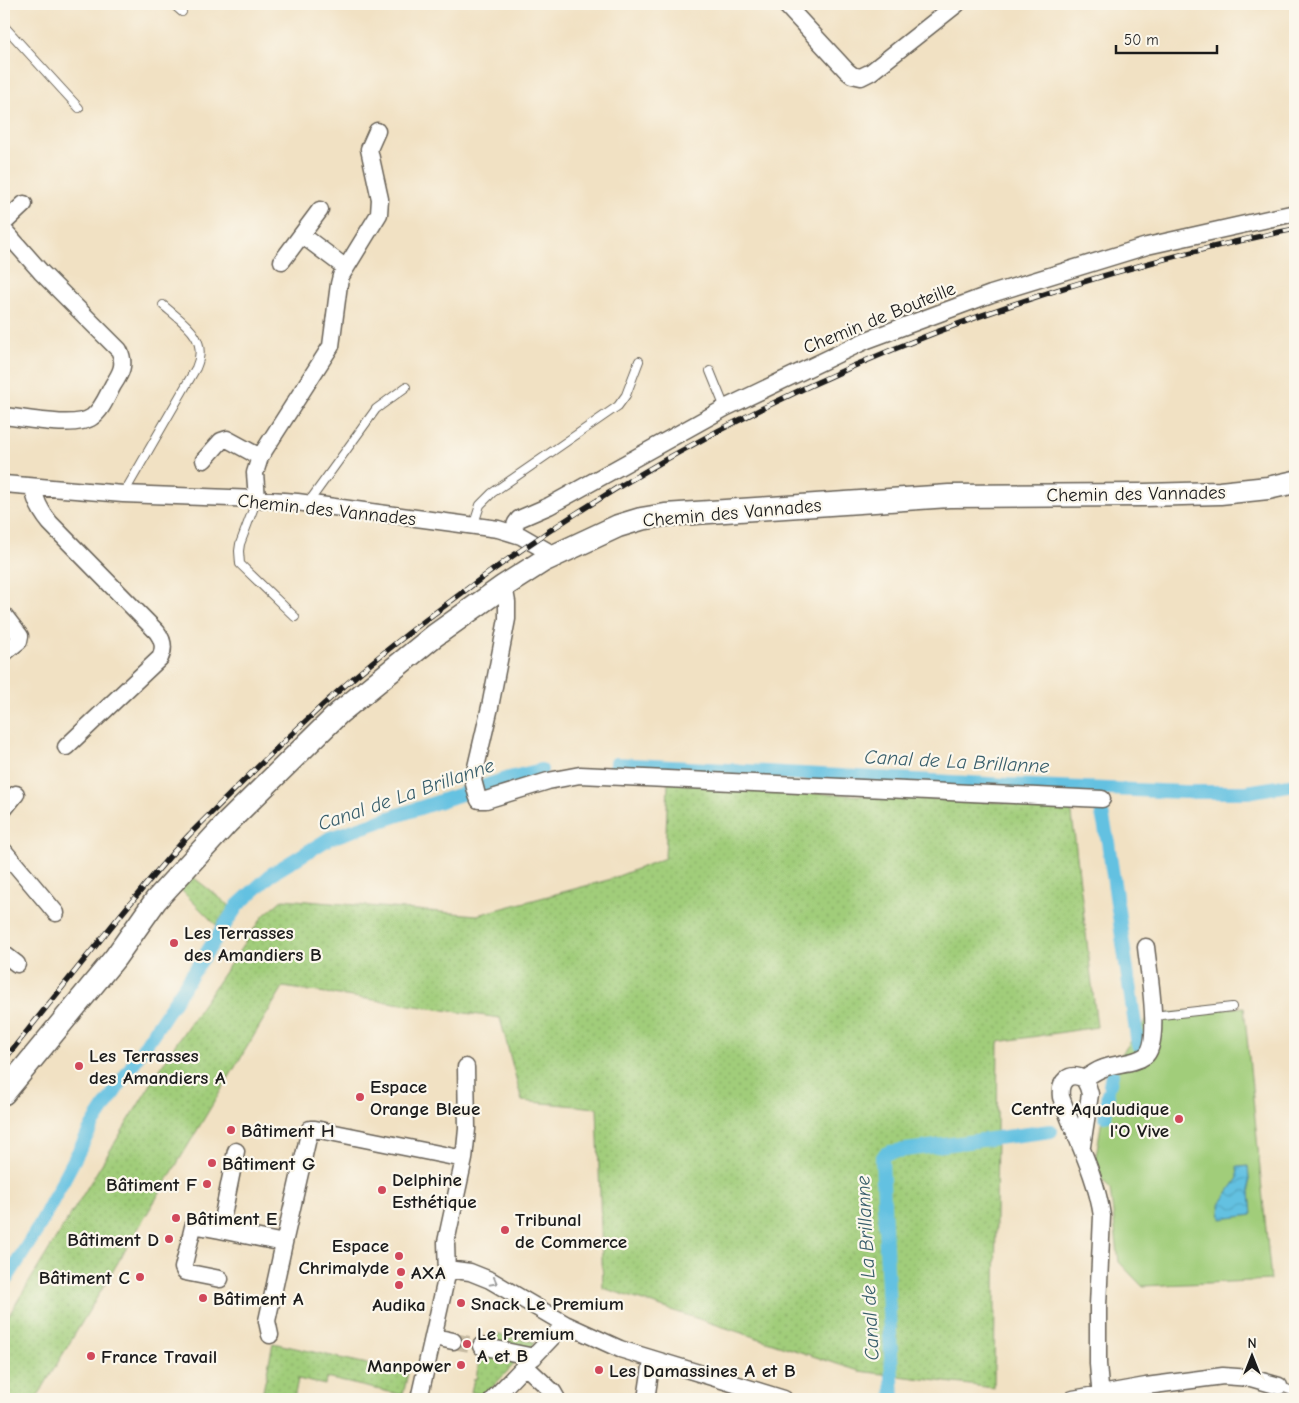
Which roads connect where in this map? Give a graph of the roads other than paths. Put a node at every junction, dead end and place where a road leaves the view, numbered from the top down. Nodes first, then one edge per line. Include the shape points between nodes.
1 (172, 4) edge
2 (785, 4) edge
3 (957, 4) edge
4 (182, 12) dead end
5 (4, 26) edge
6 (79, 108) dead end
7 (377, 131) dead end
8 (24, 204) dead end
9 (320, 210) dead end
10 (1295, 213) edge
11 (4, 223) edge
12 (4, 230) edge
13 (302, 235) junction
14 (282, 261) dead end
15 (346, 268) junction
16 (163, 305) dead end
17 (639, 362) dead end
18 (710, 371) dead end
19 (406, 387) dead end
20 (725, 408) junction
21 (4, 416) edge
22 (260, 457) junction
23 (204, 460) dead end
24 (1295, 482) edge
25 (4, 484) edge
26 (33, 487) junction
27 (124, 494) junction
28 (257, 498) junction
29 (308, 503) junction
30 (473, 526) junction
31 (512, 533) junction
32 (554, 555) junction
33 (504, 586) junction
34 (4, 615) edge
35 (295, 617) dead end
36 (4, 653) edge
37 (66, 747) dead end
38 (16, 794) dead end
39 (1102, 799) dead end
40 (4, 809) edge
41 (4, 851) edge
42 (56, 913) dead end
43 (1146, 947) dead end
44 (4, 954) edge
45 (17, 964) dead end
46 (1232, 1007) dead end
47 (1153, 1016) junction
48 (466, 1067) dead end
49 (1084, 1079) junction
50 (4, 1094) edge
51 (1082, 1146) junction
52 (236, 1151) dead end
53 (464, 1159) junction
54 (220, 1230) junction
55 (284, 1243) junction
56 (447, 1270) junction
57 (220, 1279) dead end
58 (565, 1324) junction
59 (270, 1335) dead end
60 (481, 1346) tunnel mouth
61 (652, 1360) junction
62 (530, 1361) junction
63 (1279, 1386) joint
64 (1295, 1392) edge
65 (1101, 1396) edge
66 (419, 1399) edge
67 (493, 1399) edge
68 (557, 1399) edge
69 (646, 1399) edge
70 (783, 1399) edge
71 (1073, 1399) edge

1 - 4 lane
2 - 3 street via 847,71 861,77
5 - 6 lane
7 - 15 street via 369,149 380,199 379,214
8 - 11 street
9 - 13 street
10 - 20 street, Chemin de Bouteille via 1147,246 972,301 868,340
12 - 21 street via 119,350 123,362 100,408 87,420 69,423
13 - 14 street
13 - 15 street
15 - 22 street via 339,284 331,346
16 - 27 lane via 192,331 199,343 200,356
17 - 30 lane via 618,406 492,493 480,505
18 - 20 lane
19 - 29 lane via 376,409
20 - 31 street, Chemin de Bouteille via 549,506 519,519
22 - 23 street via 228,439 221,441
22 - 28 street via 255,473
24 - 32 street, Chemin des Vannades via 1220,493 949,496 665,515 618,526
25 - 26 street, Chemin des Vannades
26 - 27 street, Chemin des Vannades
26 - 37 street via 39,508 50,523 163,641 160,658
27 - 28 street, Chemin des Vannades
28 - 29 street, Chemin des Vannades
28 - 35 lane via 240,544 240,564
29 - 30 street, Chemin des Vannades
30 - 31 street, Chemin des Vannades
31 - 32 street, Chemin des Vannades
32 - 33 street
33 - 39 street via 507,619 475,767 475,790 480,800 556,779 587,775
33 - 50 street via 434,636 339,712 228,823 156,900 115,958
34 - 36 street via 20,636 19,641
38 - 40 street
41 - 42 street
43 - 47 street
44 - 45 street
46 - 47 lane
47 - 49 street via 1153,1040 1145,1056 1105,1067
48 - 53 street
49 - 51 street via 1090,1094
49 - 51 street via 1077,1076 1067,1078 1060,1090
51 - 65 street via 1102,1216 1098,1306
52 - 54 street
53 - 55 street via 310,1130
53 - 56 street via 445,1246
54 - 55 street
54 - 57 street via 192,1227 183,1268 185,1272
55 - 59 street via 267,1321
56 -> 58 street via 470,1272 490,1280
56 - 66 street
58 - 61 street
58 - 62 street
60 - 62 street
61 - 69 street
61 - 70 street
62 - 67 street
62 - 68 street
63 - 64 lane
63 - 65 street via 1250,1378 1223,1376
65 - 71 street

